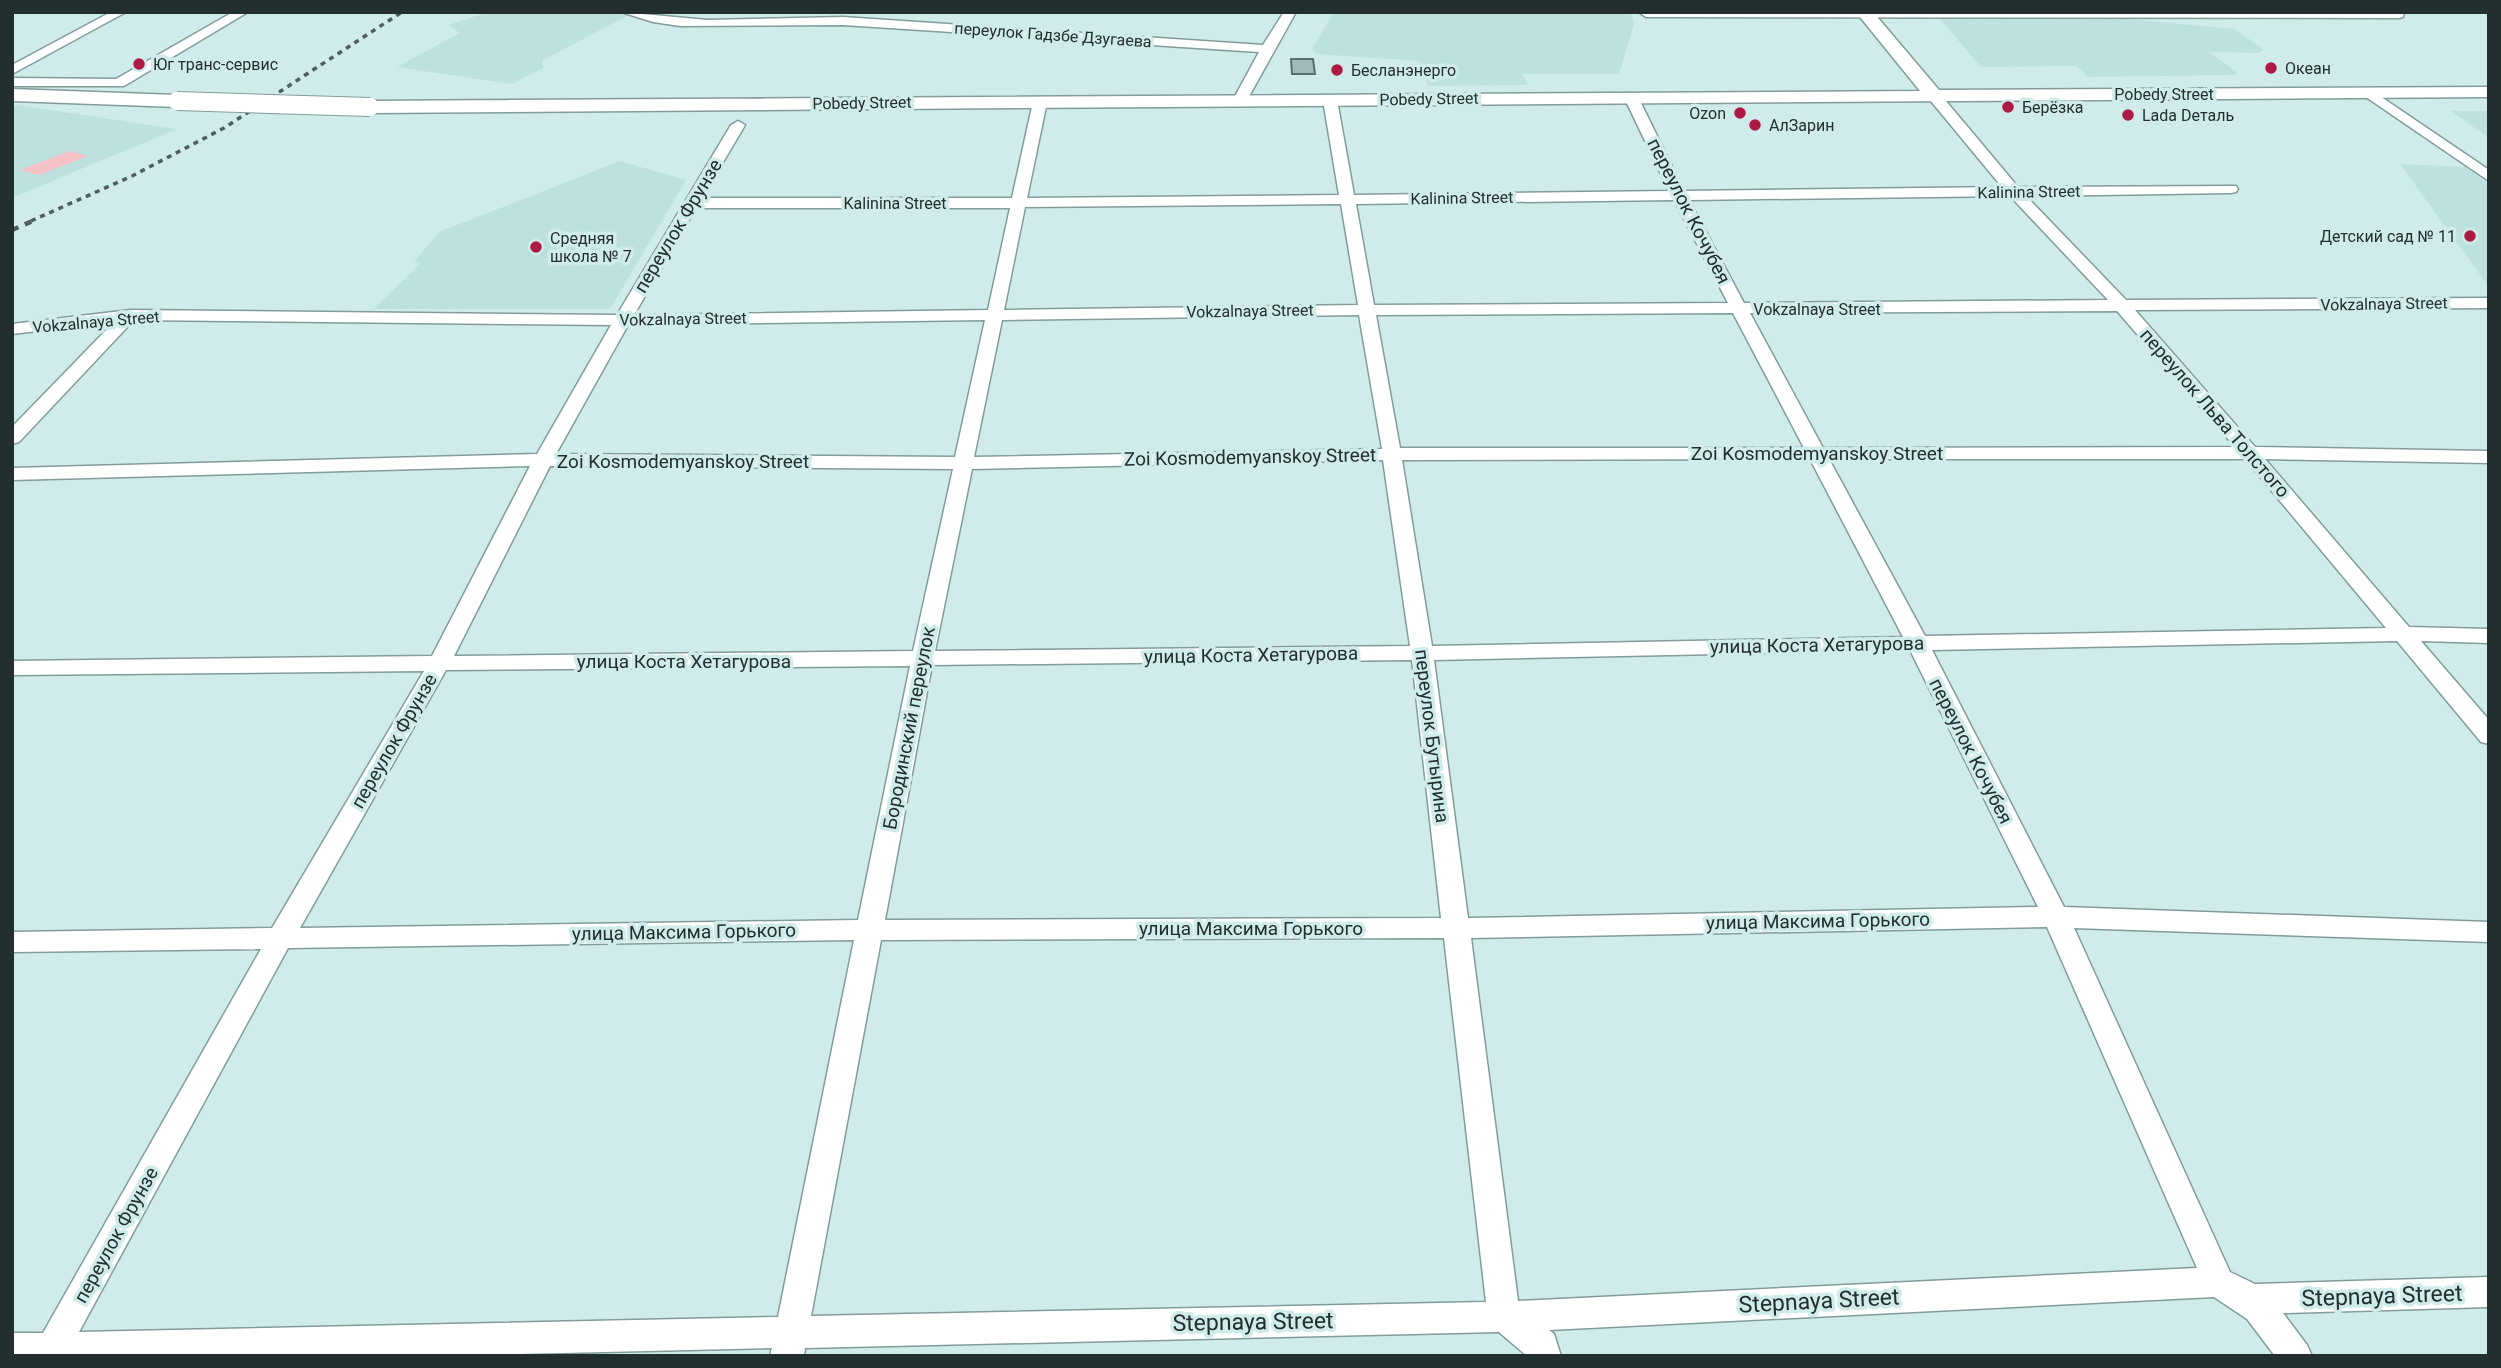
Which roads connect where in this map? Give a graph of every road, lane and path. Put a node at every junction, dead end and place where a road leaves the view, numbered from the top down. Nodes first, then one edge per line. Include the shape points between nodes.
1 (120, 12) edge
2 (242, 12) edge
3 (627, 12) edge
4 (1290, 12) edge
5 (1646, 13) edge
6 (1866, 14) edge
7 (2399, 15) dead end
8 (845, 17) edge
9 (1267, 49) junction
10 (12, 70) edge
11 (12, 82) edge
12 (2489, 92) edge
13 (2368, 93) junction
14 (12, 95) edge
15 (1631, 97) junction
16 (1935, 97) junction
17 (1240, 100) junction
18 (1330, 100) junction
19 (1040, 102) junction
20 (738, 125) dead end
21 (2489, 177) edge
22 (2231, 188) dead end
23 (2015, 193) junction
24 (1678, 194) junction
25 (1347, 200) junction
26 (1019, 203) junction
27 (693, 204) junction
28 (2489, 303) edge
29 (2123, 307) junction
30 (1740, 309) junction
31 (1367, 310) junction
32 (130, 315) junction
33 (993, 315) junction
34 (622, 320) junction
35 (12, 329) edge
36 (12, 438) edge
37 (1814, 453) junction
38 (2250, 453) junction
39 (1392, 454) junction
40 (2489, 457) edge
41 (543, 460) junction
42 (961, 463) junction
43 (12, 474) edge
44 (2405, 634) junction
45 (2489, 636) edge
46 (1917, 642) junction
47 (1422, 653) junction
48 (922, 660) junction
49 (440, 662) junction
50 (12, 668) edge
51 (2489, 736) edge
52 (2056, 917) junction
53 (1456, 928) junction
54 (871, 930) junction
55 (2489, 932) edge
56 (281, 937) junction
57 (12, 942) edge
58 (2218, 1282) junction
59 (2489, 1292) edge
60 (1504, 1317) junction
61 (790, 1344) edge
62 (12, 1349) edge
63 (50, 1352) edge
64 (1544, 1356) edge
65 (2295, 1356) edge

1 - 10 street
2 - 11 street via 119,83
3 - 8 street, переулок Гадзбе Дзугаева via 651,20 736,24
4 - 9 street
5 - 6 street
6 - 7 street
6 - 16 main road
8 - 9 street, переулок Гадзбе Дзугаева
9 - 17 street
12 - 13 main road, Pobedy Street
13 - 16 main road, Pobedy Street
13 - 21 street
14 - 19 main road, Pobedy Street, bridge via 370,107
15 - 16 main road, Pobedy Street
15 - 18 main road, Pobedy Street
15 - 24 street, переулок Кочубея
16 - 23 street, переулок Льва Толстого
17 - 18 main road, Pobedy Street
17 - 19 main road, Pobedy Street
18 - 25 street, переулок Бутырина
19 - 26 street, Бородинский переулок
20 - 27 street, переулок Фрунзе
22 - 23 street, Kalinina Street
23 - 24 street, Kalinina Street
23 - 29 street, переулок Льва Толстого
24 - 25 street, Kalinina Street
24 - 30 street, переулок Кочубея
25 - 26 street, Kalinina Street
25 - 31 street, переулок Бутырина
26 - 27 street, Kalinina Street
26 - 33 street, Бородинский переулок
27 - 34 street, переулок Фрунзе
28 - 29 street, Vokzalnaya Street
29 - 30 street, Vokzalnaya Street
29 - 38 street, переулок Льва Толстого
30 - 31 street, Vokzalnaya Street
30 - 37 street, переулок Кочубея
31 - 33 street, Vokzalnaya Street
31 - 39 street, переулок Бутырина
32 - 34 street, Vokzalnaya Street
32 - 35 street, Vokzalnaya Street
32 - 36 street
33 - 34 street, Vokzalnaya Street
33 - 42 street, Бородинский переулок
34 - 41 street, переулок Фрунзе
37 - 38 street, Zoi Kosmodemyanskoy Street
37 - 39 street, Zoi Kosmodemyanskoy Street
37 - 46 street, переулок Кочубея
38 - 40 street, Zoi Kosmodemyanskoy Street
38 - 44 street, переулок Льва Толстого
39 - 42 street, Zoi Kosmodemyanskoy Street
39 - 47 street, переулок Бутырина
41 - 42 street, Zoi Kosmodemyanskoy Street
41 - 43 street, Zoi Kosmodemyanskoy Street
41 - 49 street, переулок Фрунзе
42 - 48 street, Бородинский переулок
44 - 45 street, улица Коста Хетагурова
44 - 46 street, улица Коста Хетагурова
44 - 51 street, переулок Льва Толстого
46 - 47 street, улица Коста Хетагурова
46 - 52 street, переулок Кочубея
47 - 48 street, улица Коста Хетагурова
47 - 53 street, переулок Бутырина
48 - 49 street, улица Коста Хетагурова
48 - 54 street, Бородинский переулок
49 - 50 street, улица Коста Хетагурова
49 - 56 street, переулок Фрунзе
52 - 53 street, улица Максима Горького
52 - 55 street, улица Максима Горького
52 - 58 street, переулок Кочубея
53 - 54 street, улица Максима Горького
53 - 60 street, переулок Бутырина
54 - 56 street, улица Максима Горького
54 - 61 street, Бородинский переулок
56 - 57 street, улица Максима Горького
56 - 63 street, переулок Фрунзе
58 - 59 street, Stepnaya Street via 2252,1299
58 - 60 street, Stepnaya Street
58 - 65 street via 2259,1308
60 - 61 street, Stepnaya Street
60 - 64 street via 1542,1345
61 - 63 street, Stepnaya Street
62 - 63 street, Stepnaya Street

